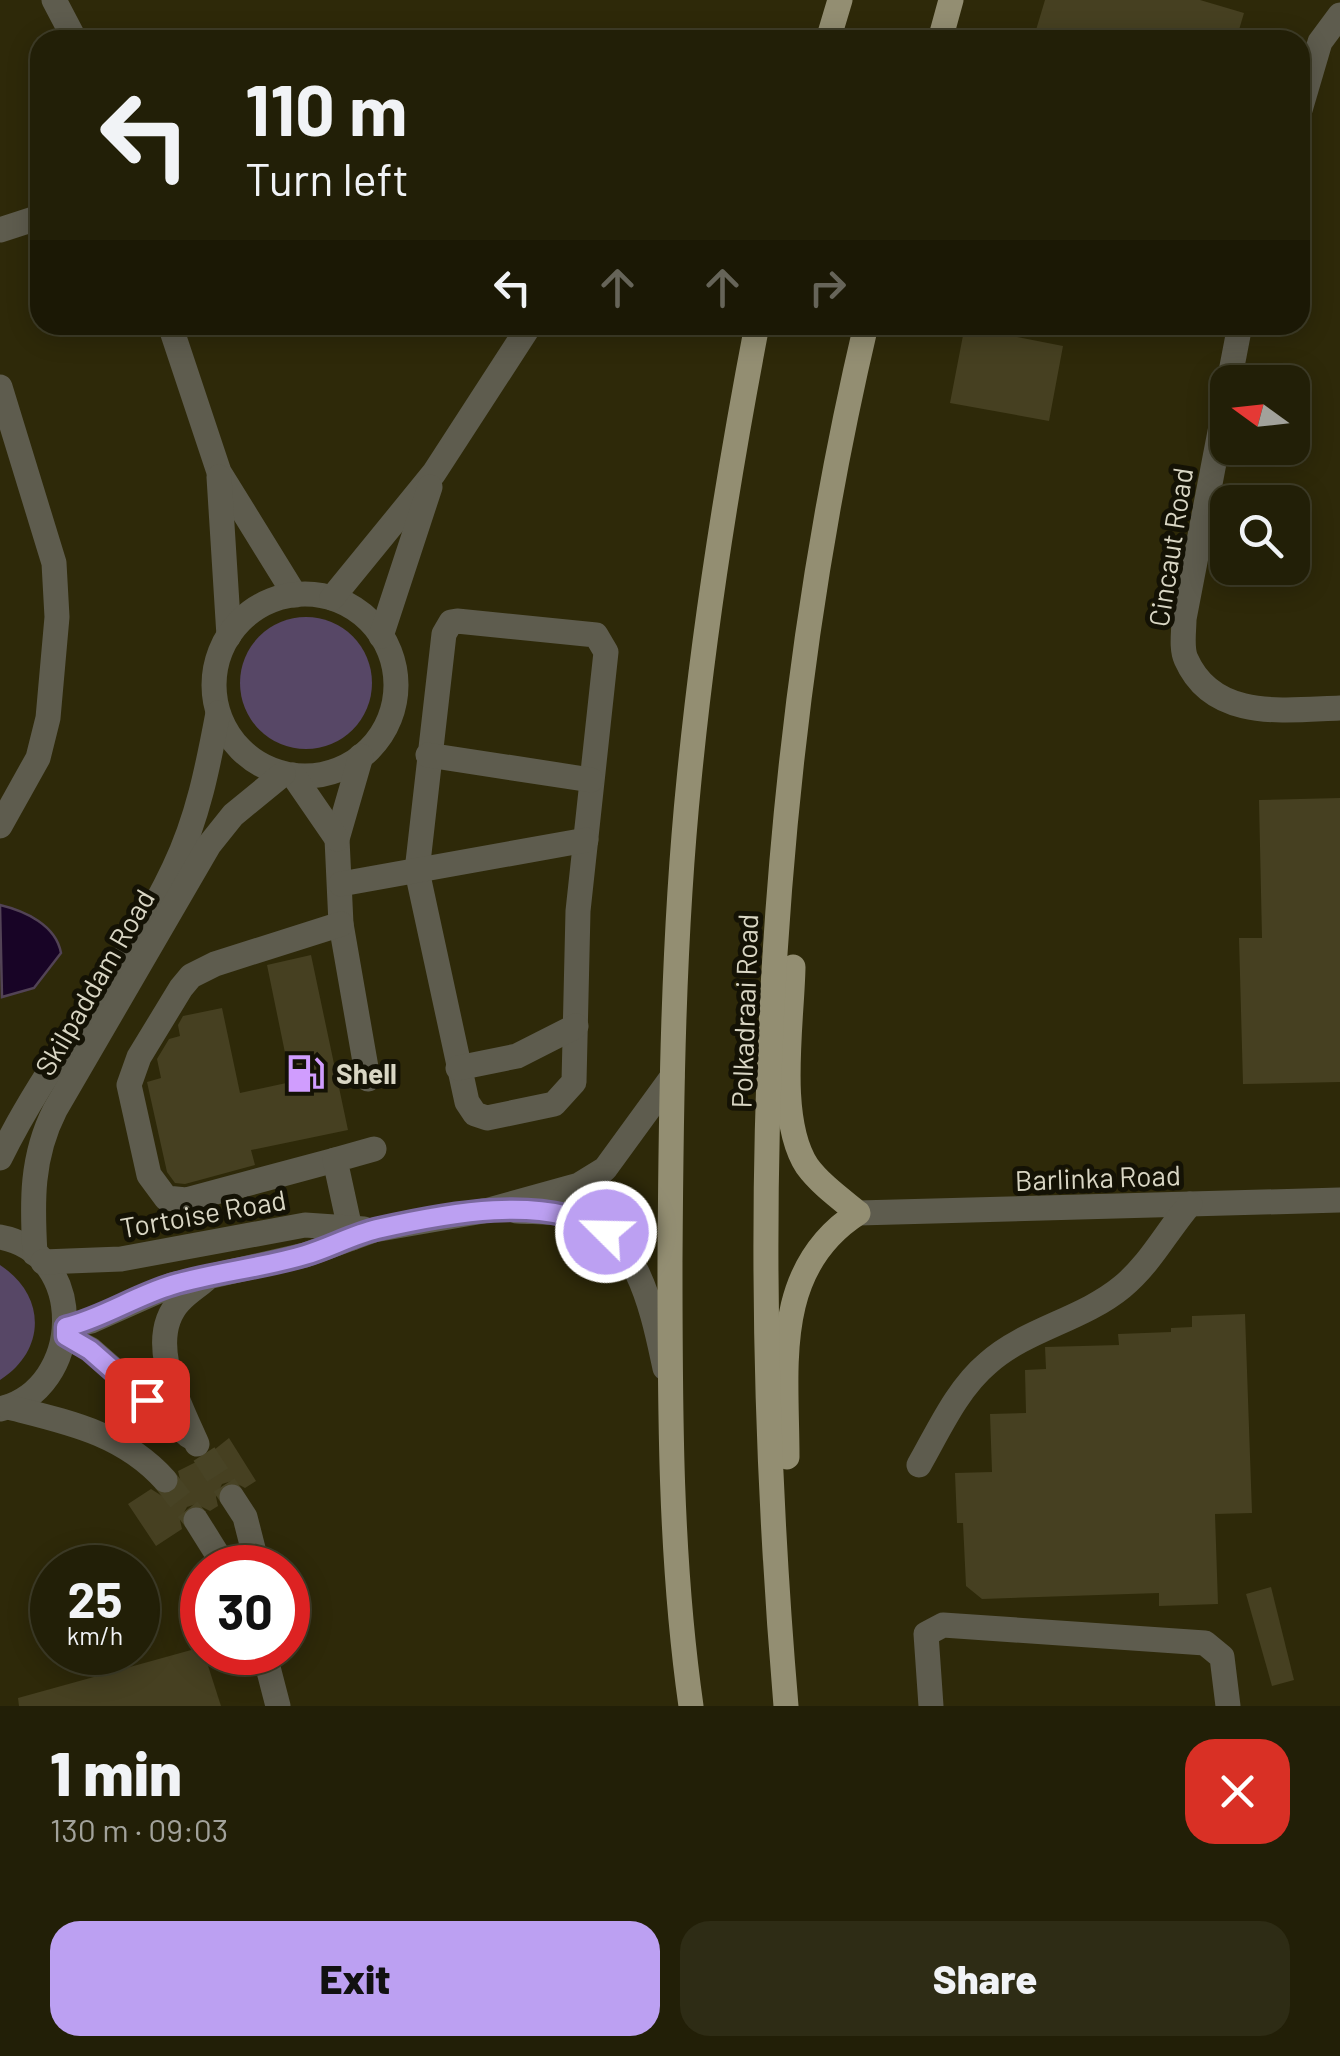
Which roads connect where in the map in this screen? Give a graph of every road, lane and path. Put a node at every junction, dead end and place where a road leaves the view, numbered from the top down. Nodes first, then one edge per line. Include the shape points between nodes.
1 (54, 0) edge
2 (78, 0) edge
3 (840, 0) edge
4 (951, 0) edge
5 (1340, 15) edge
6 (71, 30) edge
7 (77, 30) edge
8 (831, 30) edge
9 (943, 30) edge
10 (1310, 76) edge
11 (30, 220) edge
12 (0, 230) edge
13 (173, 335) edge
14 (524, 335) edge
15 (755, 335) edge
16 (864, 335) edge
17 (1238, 335) edge
18 (1232, 365) edge
19 (0, 387) edge
20 (1214, 465) edge
21 (219, 472) junction
22 (434, 473) junction
23 (296, 595) junction
24 (332, 598) junction
25 (228, 636) junction
26 (381, 636) junction
27 (1340, 708) edge
28 (218, 712) junction
29 (428, 755) junction
30 (361, 756) junction
31 (288, 775) junction
32 (592, 780) junction
33 (0, 826) edge
34 (337, 840) junction
35 (586, 840) junction
36 (781, 860) junction
37 (417, 871) junction
38 (341, 884) junction
39 (341, 924) junction
40 (576, 1026) junction
41 (458, 1068) junction
42 (368, 1078) dead end
43 (672, 1078) junction
44 (374, 1149) dead end
45 (0, 1158) edge
46 (335, 1160) junction
47 (1340, 1200) edge
48 (1190, 1204) junction
49 (488, 1210) junction
50 (858, 1213) junction
51 (358, 1232) junction
52 (0, 1236) edge
53 (39, 1258) junction
54 (208, 1277) junction
55 (66, 1331) junction
56 (670, 1392) junction
57 (4, 1408) edge
58 (919, 1465) dead end
59 (165, 1480) tunnel mouth
60 (232, 1497) tunnel mouth
61 (196, 1520) tunnel mouth
62 (212, 1545) edge
63 (252, 1545) edge
64 (778, 1606) junction
65 (270, 1675) edge
66 (278, 1706) edge
67 (691, 1706) edge
68 (786, 1706) edge
69 (931, 1706) edge
70 (1228, 1706) edge

1 - 6 street
2 - 7 street
3 - 8 main road
4 - 9 main road
5 - 10 street via 1320,42
11 - 12 street
13 - 21 street
14 - 22 street
15 - 43 main road via 729,468 688,784
16 - 36 main road, Polkadraai Road via 816,572
17 - 18 street
19 - 33 street via 54,562 57,617 38,758
20 - 27 street, Cincaut Road via 1184,620 1184,657 1209,692 1234,705
21 - 23 street
21 - 25 street
22 - 24 street
22 - 26 street
23 - 24 street
23 - 25 street via 264,604
24 - 26 street
25 - 28 street via 216,666
26 - 30 street via 394,667 394,700 383,731
28 - 31 street via 243,752
28 - 45 street, Skilpaddam Road via 198,807 175,866
29 - 32 street
29 - 32 street via 451,622 596,636 606,652
29 - 37 street
30 - 31 street via 332,772
30 - 34 street
31 - 34 street
31 - 53 street, Skilpaddam Road via 233,815 210,845 56,1110 34,1171
32 - 35 street
34 - 38 street
35 - 37 street
35 - 40 street
36 - 50 main road via 794,956 793,1130 808,1166
36 - 64 main road, Polkadraai Road via 765,1288
37 - 38 street
37 - 41 street
38 - 39 street
39 - 42 street
39 - 46 street via 190,976 131,1075 149,1174 166,1198 186,1200
40 - 41 street via 517,1056
40 - 41 street via 574,1082 554,1104 480,1117 467,1102
43 - 49 street, Tortoise Road via 605,1170 579,1186
43 - 56 main road
44 - 46 street
46 - 51 street
47 - 48 street, Barlinka Road
48 - 50 street, Barlinka Road
48 - 58 street via 1150,1262 1121,1288 988,1362
49 - 51 street, Tortoise Road
49 - 56 street, Tortoise Road via 569,1214 606,1232 640,1276
50 - 64 main road via 818,1246 787,1330
51 - 53 street, Tortoise Road via 305,1225 122,1260
51 - 54 street, Tortoise Road via 305,1256
52 - 53 street
53 - 55 street via 58,1284
54 - 55 street, Tortoise Road via 172,1285
54 - 55 street via 178,1303 167,1326 174,1392 200,1449
55 - 57 street via 55,1366 35,1390
56 - 67 main road
57 - 59 street via 129,1448
60 - 63 street
61 - 62 street
64 - 68 main road, Polkadraai Road
65 - 66 street
69 - 70 street via 926,1634 943,1626 1205,1643 1222,1656

